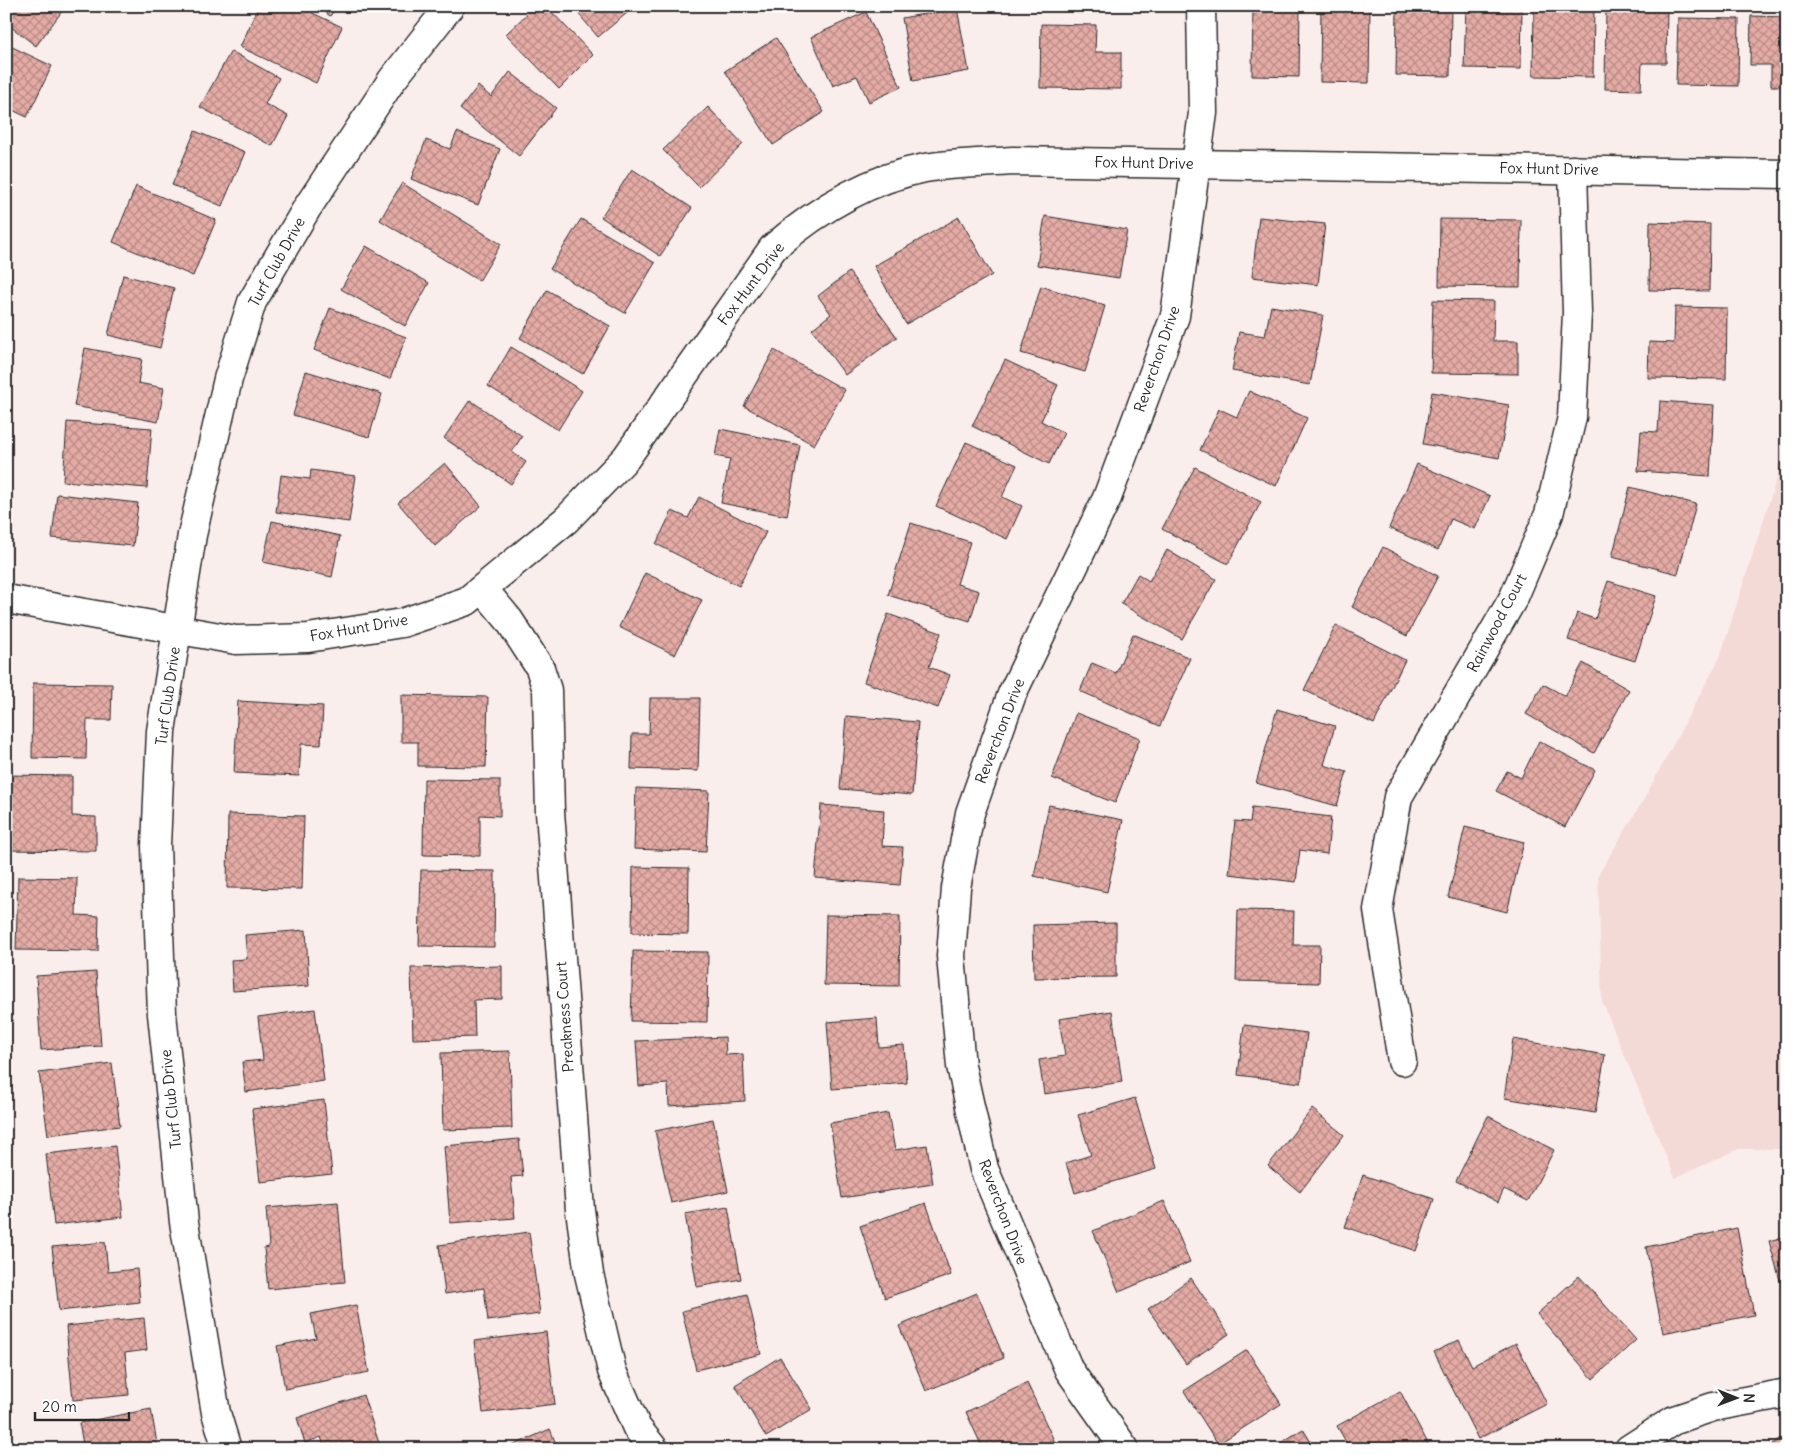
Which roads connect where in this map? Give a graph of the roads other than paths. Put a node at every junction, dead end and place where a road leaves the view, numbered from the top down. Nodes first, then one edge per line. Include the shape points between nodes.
1 (450, 6) edge
2 (1201, 6) edge
3 (1197, 164) junction
4 (1574, 170) junction
5 (1787, 174) edge
6 (483, 590) junction
7 (6, 599) edge
8 (178, 629) junction
9 (1402, 1061) dead end
10 (1787, 1393) edge
11 (227, 1449) edge
12 (654, 1449) edge
13 (1125, 1449) edge
14 (1629, 1449) edge

1 - 8 street, Turf Club Drive via 387,88 307,208 252,302 228,379 192,535
2 - 3 street, Reverchon Drive via 1203,112
3 - 4 street, Fox Hunt Drive
3 - 6 street, Fox Hunt Drive via 1013,160 924,168 856,190 792,232 774,248 626,458 566,520
3 - 13 street, Reverchon Drive via 1175,316 1107,498 1012,694 970,813 956,888 951,956 962,1066 984,1169 1068,1370
4 - 5 street, Fox Hunt Drive
4 - 9 street, Rainwood Court via 1577,313 1572,418 1549,514 1514,597 1398,797 1378,910
6 - 8 street, Fox Hunt Drive via 467,601 402,623 308,638 236,640
6 - 12 street, Preakness Court via 509,620 535,660 547,690 550,812 580,1210 589,1274 612,1371 637,1428
7 - 8 street, Fox Hunt Drive
8 - 11 street, Turf Club Drive via 161,731 156,846 162,1014 184,1222 216,1414
10 - 14 street via 1713,1407 1674,1420

